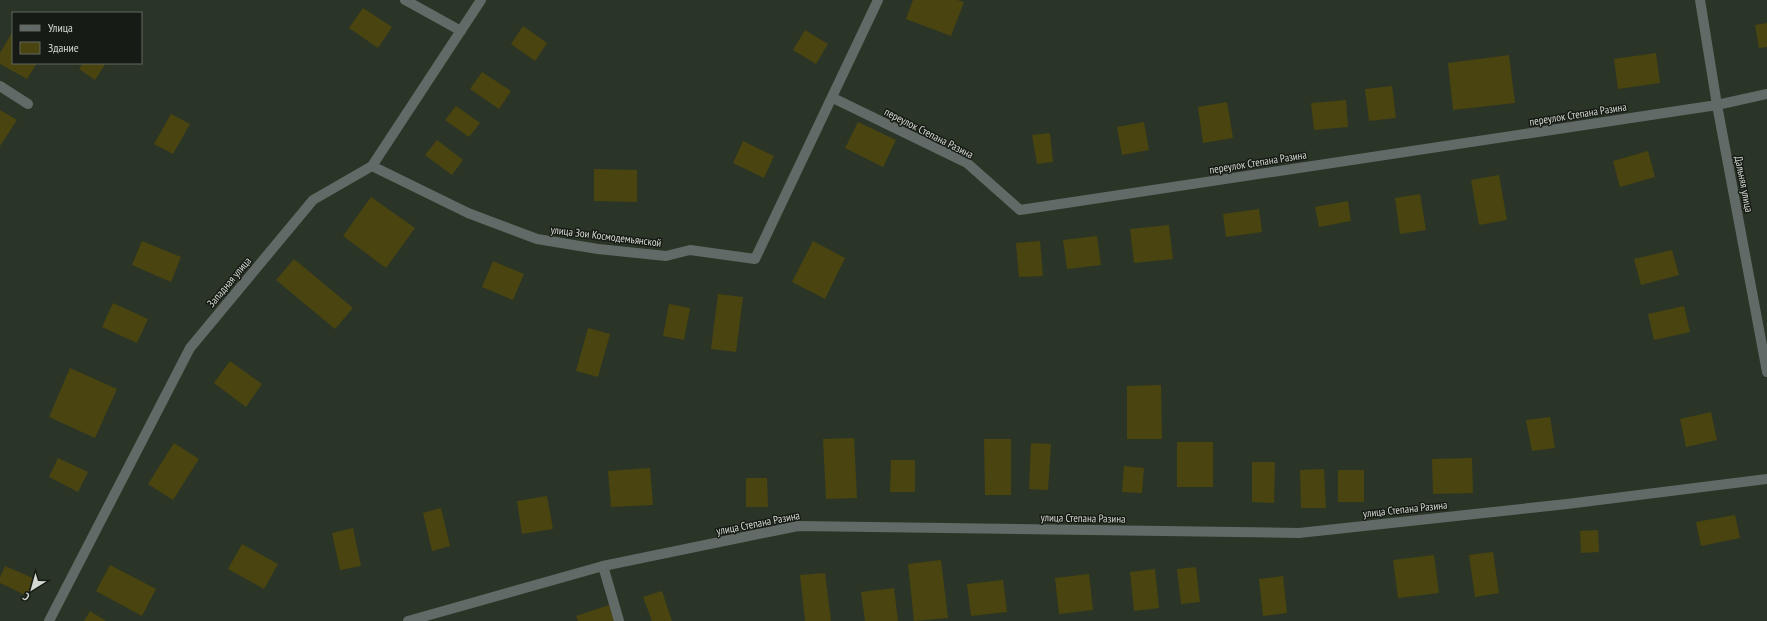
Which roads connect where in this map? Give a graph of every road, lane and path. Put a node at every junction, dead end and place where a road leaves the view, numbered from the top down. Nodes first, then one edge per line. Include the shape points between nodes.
1 (405, 0) edge
2 (481, 0) edge
3 (878, 0) edge
4 (1700, 0) edge
5 (461, 31) junction
6 (0, 86) edge
7 (1767, 94) edge
8 (833, 98) junction
9 (28, 104) dead end
10 (1717, 105) junction
11 (372, 166) junction
12 (1767, 372) edge
13 (1767, 479) edge
14 (604, 566) junction
15 (49, 621) edge
16 (408, 621) edge
17 (619, 621) edge

1 - 5 street
2 - 5 street, Западная улица
3 - 8 street, улица Зои Космодемьянской
4 - 10 street, Дальняя улица
5 - 11 street, Западная улица
6 - 9 street
7 - 10 street
8 - 10 street, переулок Степана Разина via 967,163 1020,210
8 - 11 street, улица Зои Космодемьянской via 755,260 690,250 666,256 537,239 468,213
10 - 12 street, Дальняя улица
11 - 15 street, Западная улица via 313,200 190,348
13 - 14 street, улица Степана Разина via 1567,504 1299,532 798,526
14 - 16 street, улица Степана Разина
14 - 17 street

